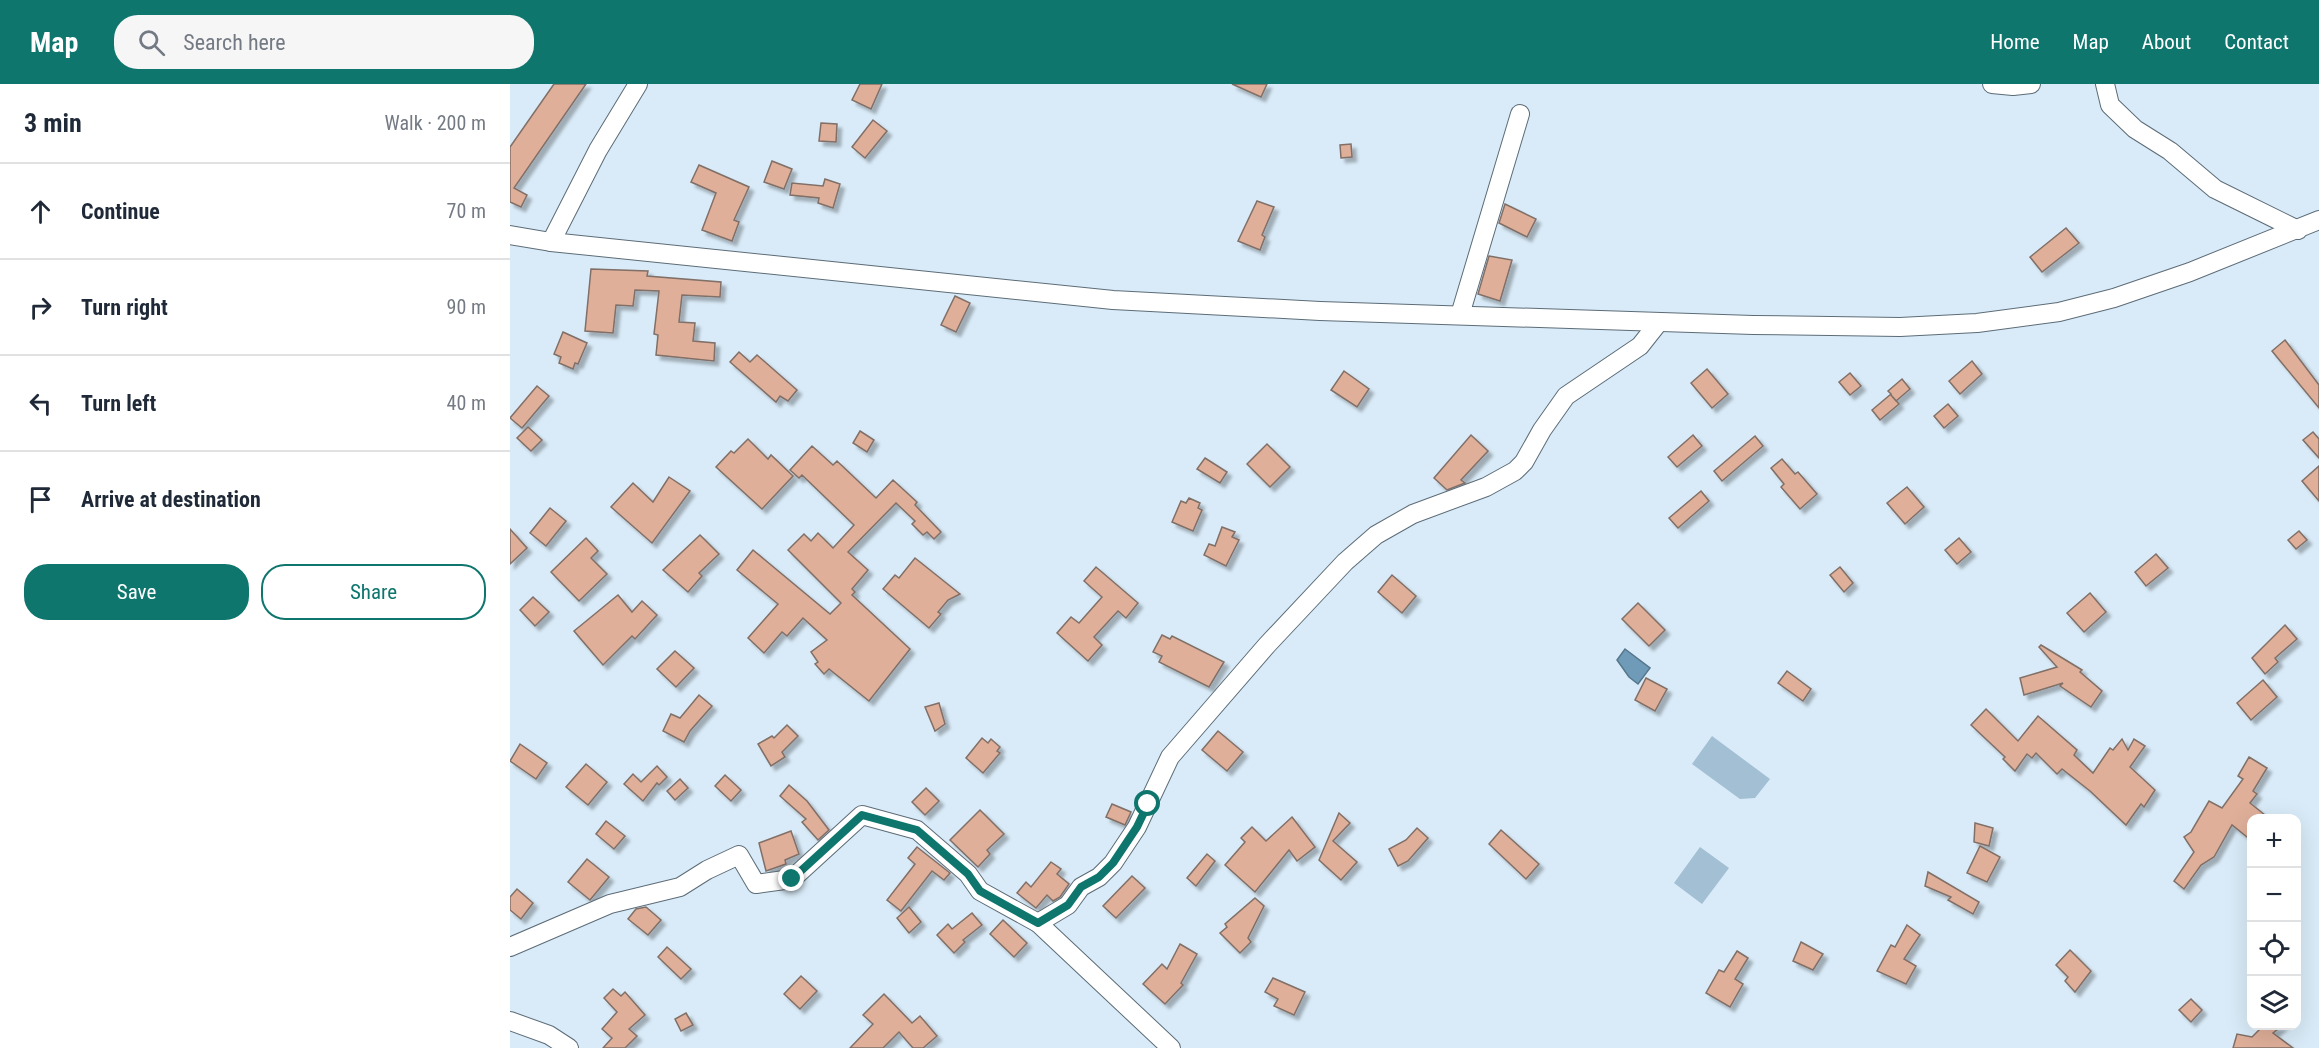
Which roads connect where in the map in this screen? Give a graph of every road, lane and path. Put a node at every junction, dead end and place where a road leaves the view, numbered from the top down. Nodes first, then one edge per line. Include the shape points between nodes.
1 (638, 84) edge
2 (1992, 84) edge
3 (2031, 84) edge
4 (2105, 84) edge
5 (1520, 114) dead end
6 (2319, 220) edge
7 (2298, 230) junction
8 (510, 235) edge
9 (551, 242) junction
10 (1460, 315) junction
11 (1659, 322) junction
12 (1038, 923) junction
13 (510, 947) edge
14 (510, 1021) edge
15 (569, 1048) edge
16 (1171, 1048) edge

1 - 9 street via 598,150
2 - 3 street
4 - 7 street via 2110,105 2135,129 2170,151 2215,189
5 - 10 street
6 - 7 street
7 - 11 street via 2114,298 2059,312 1977,323 1900,327
8 - 9 street
9 - 10 street via 1113,300
10 - 11 street
11 - 12 street via 1640,346 1566,396 1515,471 1486,487 1413,514 1376,535 1345,562 1170,757 1137,827 1113,863 1081,887 1068,905
12 - 13 street via 980,891 968,874 917,830 862,815 792,879 756,884 739,855 680,887 610,904
12 - 16 street
14 - 15 street via 549,1035

